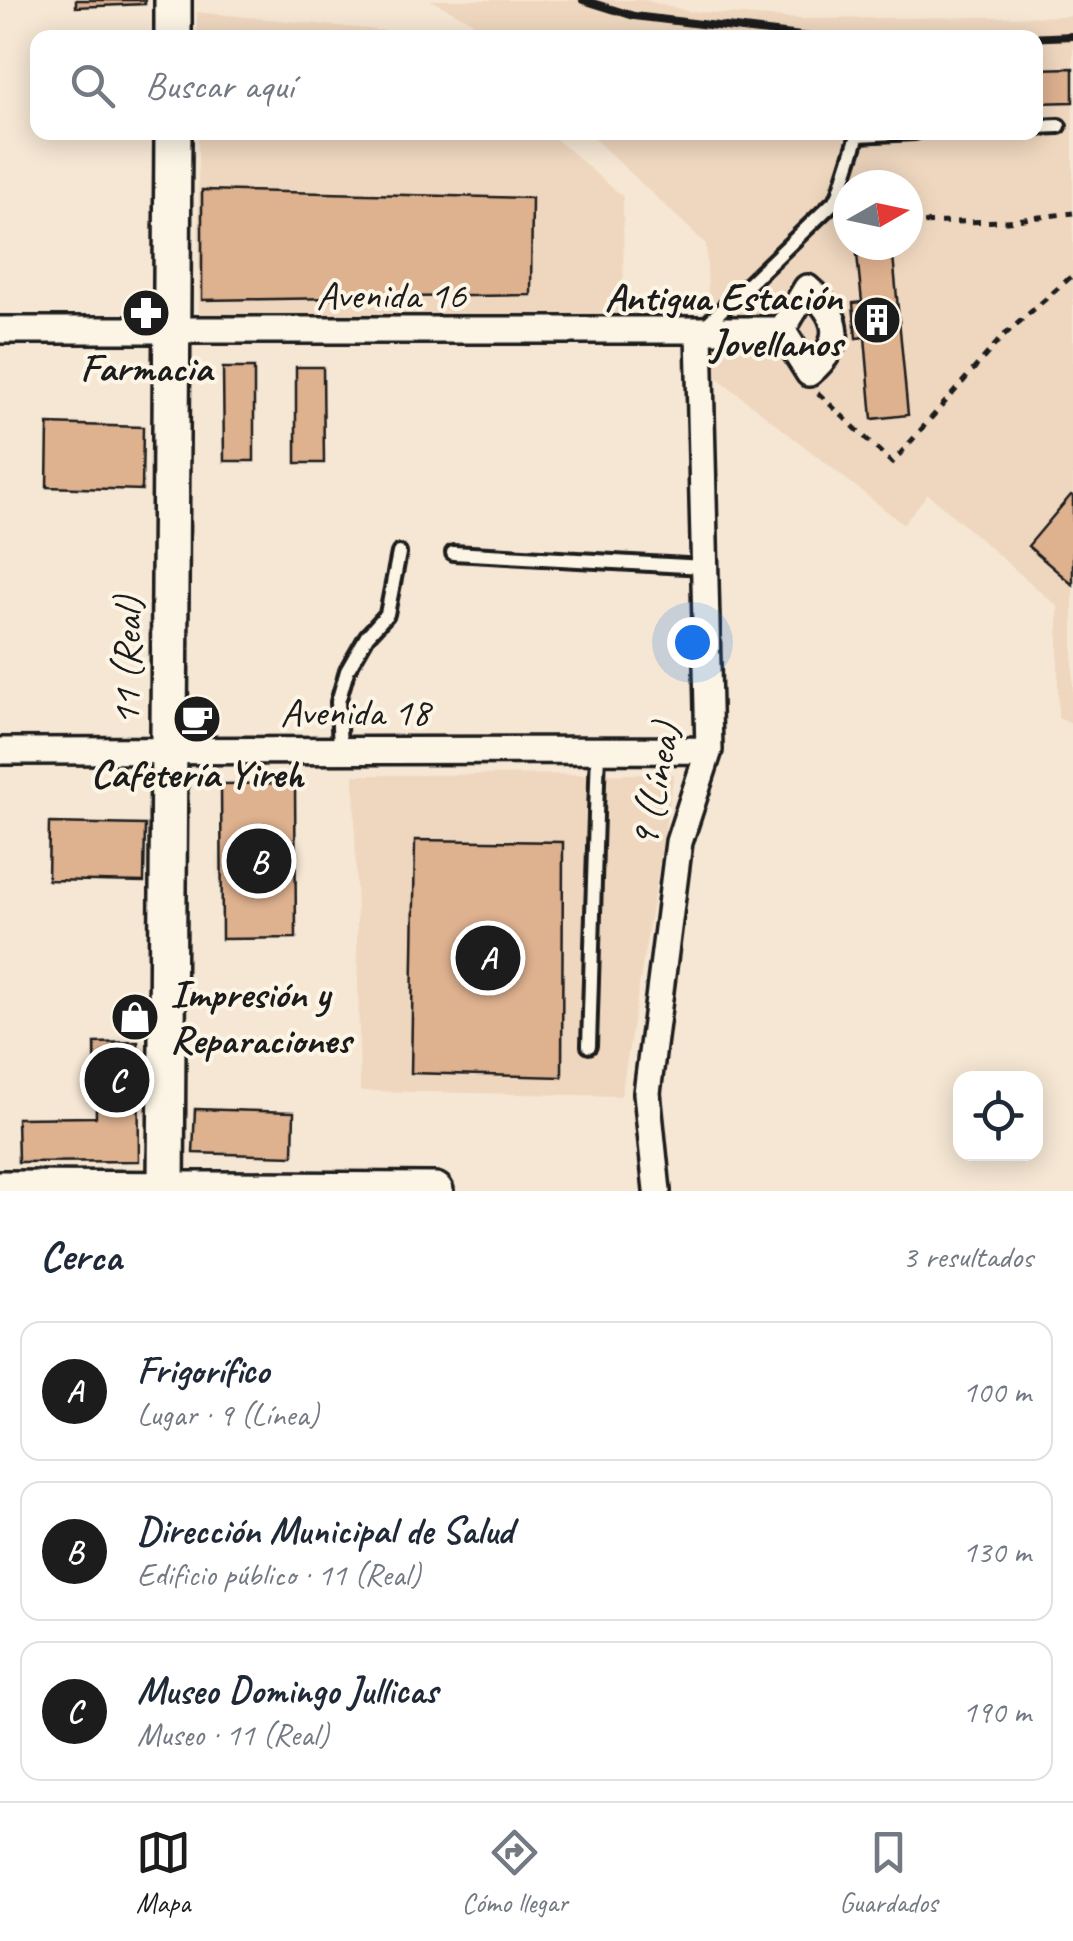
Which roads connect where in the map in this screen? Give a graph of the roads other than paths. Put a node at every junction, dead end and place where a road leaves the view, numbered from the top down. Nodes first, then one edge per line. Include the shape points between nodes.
1 (174, 0) edge
2 (174, 30) edge
3 (1060, 126) dead end
4 (1043, 127) edge
5 (173, 140) edge
6 (856, 140) edge
7 (0, 330) edge
8 (782, 330) junction
9 (699, 331) junction
10 (173, 332) junction
11 (399, 553) dead end
12 (453, 553) dead end
13 (704, 567) junction
14 (168, 747) junction
15 (598, 749) junction
16 (709, 750) junction
17 (0, 751) edge
18 (340, 751) junction
19 (588, 1046) dead end
20 (0, 1190) edge
21 (166, 1190) edge
22 (421, 1191) edge
23 (435, 1191) edge
24 (657, 1191) edge

1 - 2 main road
3 - 4 lane
5 - 10 main road, 11 (Real)
6 - 9 lane via 838,198
7 - 10 street, Avenida 16
8 - 8 street via 807,288 827,305 836,330 830,355 809,372
8 - 9 street, Avenida 16
9 - 10 street, Avenida 16
9 - 13 street, 9 (Línea)
10 - 14 main road, 11 (Real)
11 - 18 lane via 387,614 347,670 338,702
12 - 13 lane
13 - 16 street, 9 (Línea)
14 - 17 street, Avenida 18
14 - 18 street, Avenida 18
14 - 21 main road, 11 (Real)
15 - 16 street, Avenida 18
15 - 18 street, Avenida 18
15 - 19 lane
16 - 24 street, 9 (Línea) via 679,842 650,1074
20 - 21 main road
21 - 22 main road
22 - 23 main road

